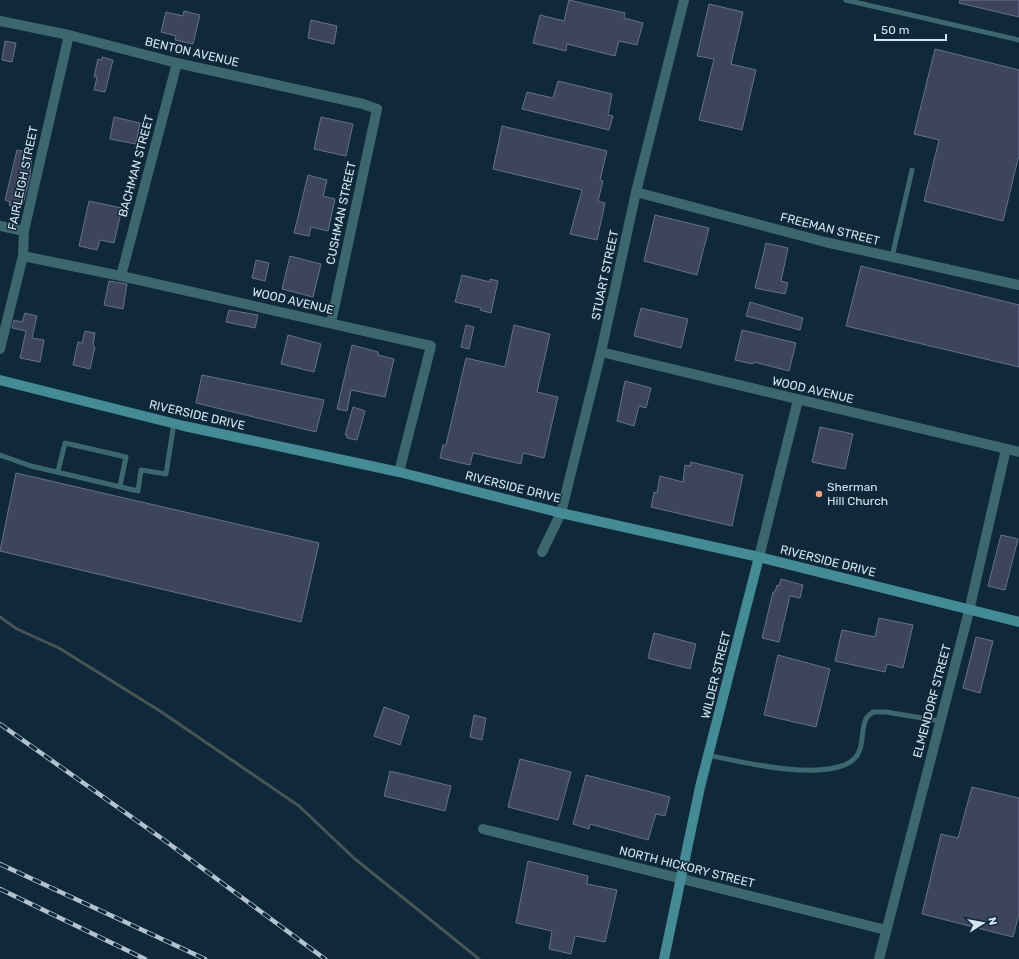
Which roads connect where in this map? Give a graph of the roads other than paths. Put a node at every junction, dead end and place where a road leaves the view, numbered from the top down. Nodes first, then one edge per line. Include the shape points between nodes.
1 (684, 0) edge
2 (846, 0) edge
3 (0, 21) edge
4 (68, 35) junction
5 (1019, 40) edge
6 (177, 63) junction
7 (377, 109) joint
8 (912, 170) dead end
9 (636, 192) junction
10 (0, 226) edge
11 (24, 232) junction
12 (23, 256) junction
13 (892, 257) junction
14 (120, 276) junction
15 (1019, 285) edge
16 (331, 323) junction
17 (0, 349) edge
18 (601, 352) junction
19 (0, 380) edge
20 (798, 400) junction
21 (174, 423) junction
22 (1006, 449) junction
23 (1019, 452) edge
24 (0, 455) edge
25 (58, 471) junction
26 (399, 472) junction
27 (120, 486) junction
28 (561, 513) junction
29 (542, 552) dead end
30 (759, 557) junction
31 (969, 611) junction
32 (1019, 622) edge
33 (940, 721) junction
34 (708, 755) junction
35 (483, 829) dead end
36 (682, 879) junction
37 (886, 930) junction
38 (664, 959) edge
39 (879, 959) edge

1 - 9 street, STUART STREET
2 - 5 lane
3 - 4 street, BENTON AVENUE
4 - 6 street, BENTON AVENUE
4 - 11 street, FAIRLEIGH STREET
6 - 7 street, BENTON AVENUE
6 - 14 street, BACHMAN STREET
7 - 16 street, CUSHMAN STREET
8 - 13 lane
9 - 13 street, FREEMAN STREET via 824,242
9 - 18 street, STUART STREET
10 - 11 street
11 - 12 street, FAIRLEIGH STREET
12 - 14 street, WOOD AVENUE
12 - 17 street, FAIRLEIGH STREET
13 - 15 street, FREEMAN STREET
14 - 16 street, WOOD AVENUE
16 - 26 street, WOOD AVENUE via 431,346
18 - 20 street, WOOD AVENUE
18 - 28 street, STUART STREET
19 - 21 street, RIVERSIDE DRIVE
20 - 22 street, WOOD AVENUE
20 - 30 street, WILDER STREET
21 - 26 street, RIVERSIDE DRIVE
21 - 27 lane via 166,474 141,470 138,491
22 - 23 street, WOOD AVENUE
22 - 31 street, ELMENDORF STREET
24 - 25 lane via 31,466
25 - 27 lane
25 - 27 lane via 65,443 72,444 126,458
26 - 28 street, RIVERSIDE DRIVE
28 - 29 street, STUART STREET
28 - 30 street, RIVERSIDE DRIVE
30 - 31 street, RIVERSIDE DRIVE
30 - 34 street, WILDER STREET
31 - 32 street, RIVERSIDE DRIVE
31 - 33 street, ELMENDORF STREET
33 - 34 lane via 873,712 866,719 861,746 855,758 835,769 816,771 753,764
33 - 37 street, ELMENDORF STREET
34 - 36 street, WILDER STREET
35 - 36 street, NORTH HICKORY STREET
36 - 37 street, NORTH HICKORY STREET
36 - 38 street, WILDER STREET
37 - 39 street, ELMENDORF STREET

